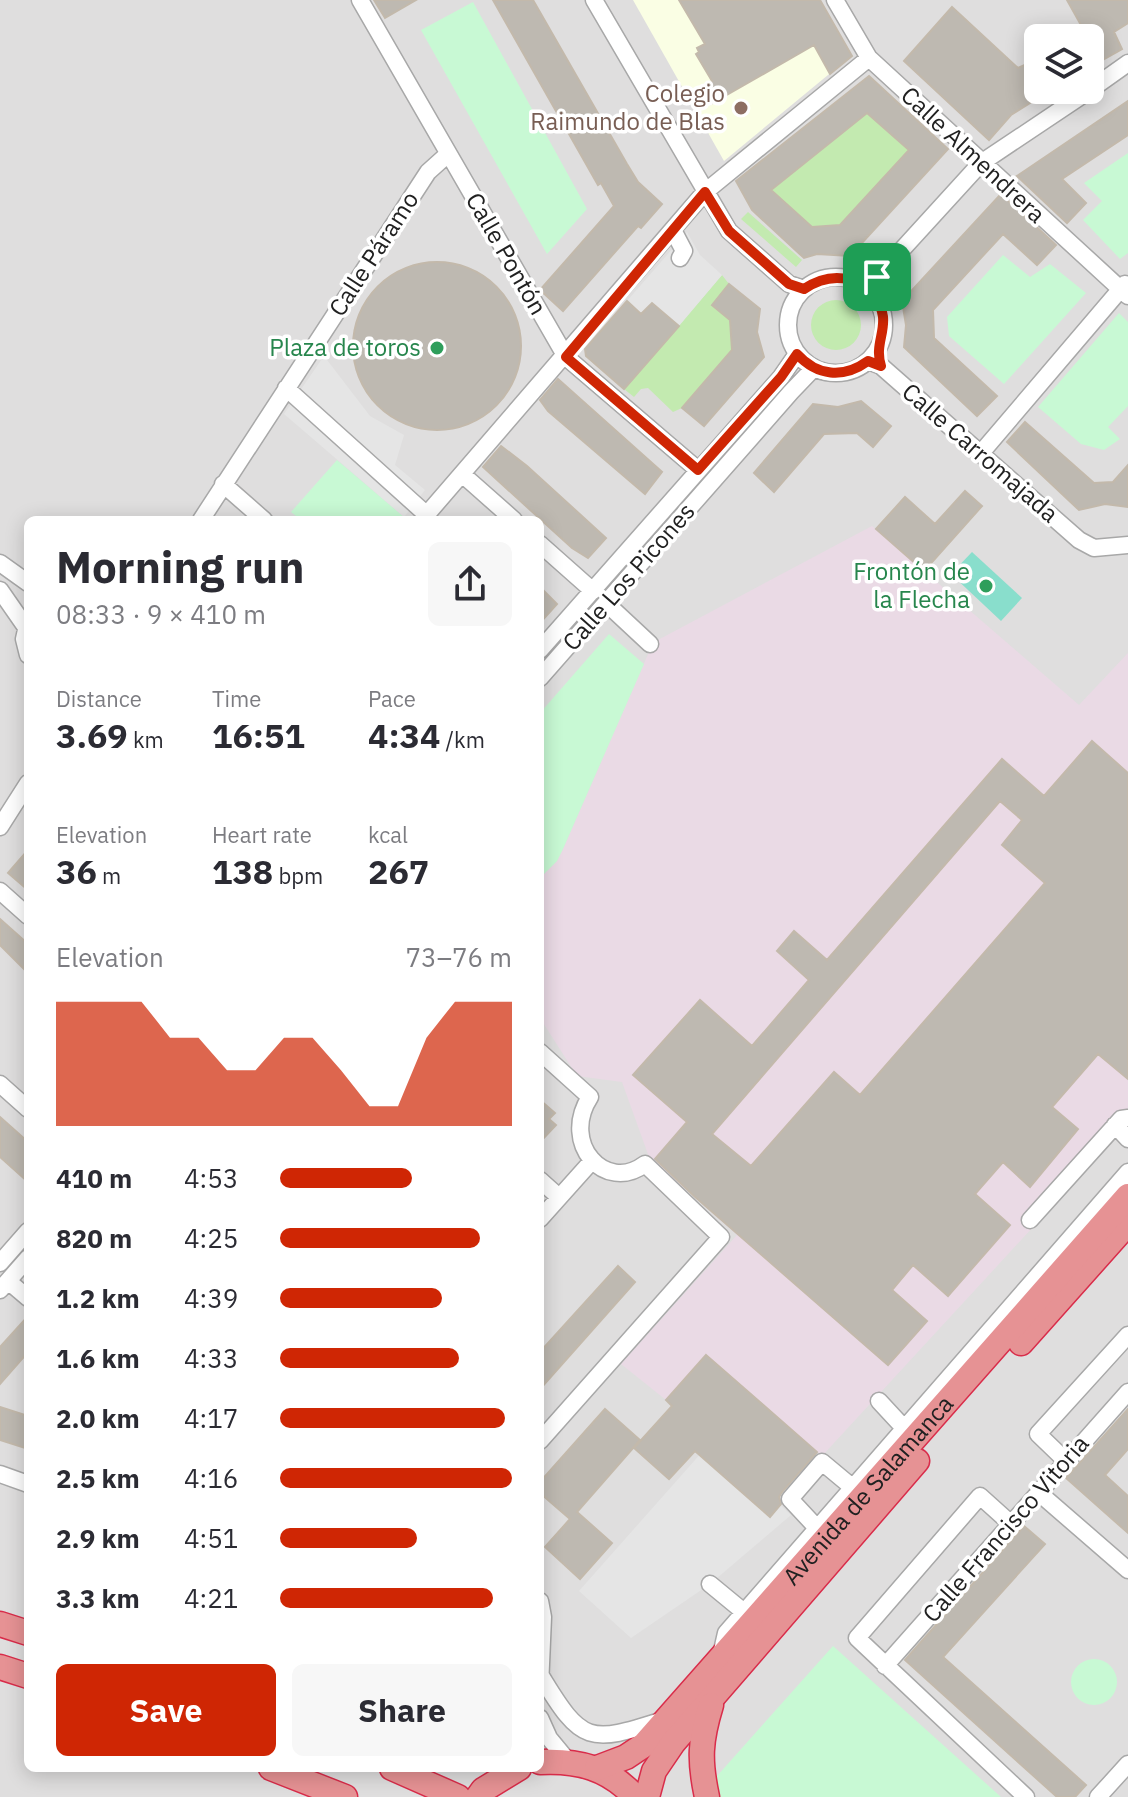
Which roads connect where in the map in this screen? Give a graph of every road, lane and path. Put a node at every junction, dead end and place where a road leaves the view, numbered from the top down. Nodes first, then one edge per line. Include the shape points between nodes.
1 (360, 0) edge
2 (594, 0) edge
3 (835, 0) edge
4 (869, 58) junction
5 (1128, 63) edge
6 (1104, 80) edge
7 (1069, 104) edge
8 (448, 154) junction
9 (981, 163) junction
10 (705, 192) junction
11 (673, 230) junction
12 (680, 258) dead end
13 (869, 285) junction
14 (1125, 289) edge
15 (796, 291) junction
16 (797, 354) junction
17 (566, 357) junction
18 (875, 360) junction
19 (814, 368) junction
20 (286, 388) junction
21 (981, 453) junction
22 (698, 470) junction
23 (462, 474) junction
24 (223, 484) junction
25 (203, 516) edge
26 (259, 516) edge
27 (423, 516) edge
28 (425, 516) edge
29 (509, 516) edge
30 (1128, 545) edge
31 (544, 548) edge
32 (0, 563) edge
33 (24, 580) edge
34 (0, 590) edge
35 (593, 591) junction
36 (606, 603) junction
37 (24, 620) edge
38 (650, 644) dead end
39 (544, 646) edge
40 (544, 673) edge
41 (24, 789) edge
42 (0, 827) edge
43 (0, 891) edge
44 (24, 912) edge
45 (544, 1056) edge
46 (0, 1084) edge
47 (24, 1105) edge
48 (1122, 1121) edge
49 (1128, 1139) edge
50 (591, 1162) junction
51 (1128, 1172) edge
52 (544, 1184) edge
53 (1128, 1196) edge
54 (559, 1197) junction
55 (544, 1214) edge
56 (1030, 1220) dead end
57 (1128, 1223) edge
58 (24, 1236) edge
59 (0, 1263) edge
60 (24, 1263) edge
61 (4, 1286) edge
62 (24, 1296) edge
63 (1128, 1335) edge
64 (1128, 1392) edge
65 (879, 1401) dead end
66 (904, 1428) junction
67 (544, 1436) edge
68 (1066, 1461) junction
69 (0, 1474) edge
70 (24, 1483) edge
71 (852, 1487) junction
72 (1038, 1492) junction
73 (1010, 1523) junction
74 (817, 1528) junction
75 (1128, 1570) edge
76 (710, 1584) dead end
77 (744, 1612) junction
78 (0, 1624) edge
79 (24, 1632) edge
80 (719, 1661) junction
81 (885, 1666) junction
82 (0, 1667) edge
83 (24, 1675) edge
84 (544, 1686) edge
85 (714, 1696) junction
86 (669, 1718) junction
87 (544, 1727) edge
88 (568, 1761) junction
89 (544, 1762) edge
90 (1128, 1764) edge
91 (597, 1768) junction
92 (281, 1772) edge
93 (401, 1772) edge
94 (510, 1772) edge
95 (345, 1797) edge
96 (458, 1797) edge
97 (478, 1797) edge
98 (635, 1797) edge
99 (647, 1797) edge
100 (707, 1797) edge
101 (1026, 1797) edge
102 (1098, 1797) edge

1 - 8 street, Calle Pontón
2 - 10 street
3 - 4 street, Calle Almendrera
4 - 9 street, Calle Almendrera
4 - 10 street
5 - 6 street
7 - 9 street
8 - 17 street, Calle Pontón
8 - 20 street, Calle Páramo via 428,172
9 - 13 street
9 - 14 street, Calle Almendrera
10 - 11 street
10 - 15 street via 729,231
11 - 12 street via 684,251
11 - 17 street
13 - 15 street via 831,278
13 - 18 street via 883,319
14 - 21 street
15 - 16 street via 788,322
16 - 19 street
16 - 22 street, Calle Los Picones
17 - 22 street, Calle Pontón
17 - 23 street
18 - 19 street via 848,372
18 - 21 street, Calle Carromajada
19 - 36 street, Calle Los Picones
20 - 24 street, Calle Páramo
20 - 27 street
21 - 30 street, Calle Carromajada via 1079,540 1094,548
22 - 35 street, Calle Los Picones
23 - 28 street
23 - 29 street
24 - 25 street, Calle Páramo
24 - 26 street
31 - 35 street
32 - 33 street
34 - 37 street
35 - 39 street, Calle Los Picones
36 - 38 street
36 - 40 street, Calle Los Picones
41 - 42 street
43 - 44 street
45 - 50 street via 590,1097 578,1122
46 - 47 street
48 - 49 street
48 - 56 street
50 - 54 street
50 - 67 street via 618,1172 645,1164 721,1237
51 - 66 street
52 - 54 street
53 - 80 highway, Avenida de Salamanca
54 - 55 street
57 - 85 highway, Avenida de Salamanca
58 - 59 street
60 - 61 street
61 - 62 street
63 - 68 street via 1038,1434
64 - 68 street, Calle Francisco Vitoria
65 - 66 street
66 - 71 street
68 - 72 street, Calle Francisco Vitoria
69 - 70 street
71 - 74 street
71 - 74 street via 822,1462 790,1499
72 - 73 street, Calle Francisco Vitoria
72 - 75 street
73 - 81 street, Calle Francisco Vitoria
73 - 81 street via 980,1496 857,1638
74 - 77 street
76 - 77 street
77 - 80 street via 726,1633
78 - 79 highway
80 - 86 highway, Avenida de Salamanca
81 - 101 street
82 - 83 highway
84 - 86 street via 576,1727 591,1734 615,1734
85 - 99 highway, Avenida de Salamanca via 654,1771
85 - 100 highway via 702,1736
86 - 91 highway, Avenida de Salamanca via 644,1745
87 - 88 street
88 - 89 highway
88 - 91 highway
90 - 102 street
91 - 98 highway
92 - 95 highway
93 - 96 highway
94 - 97 highway

